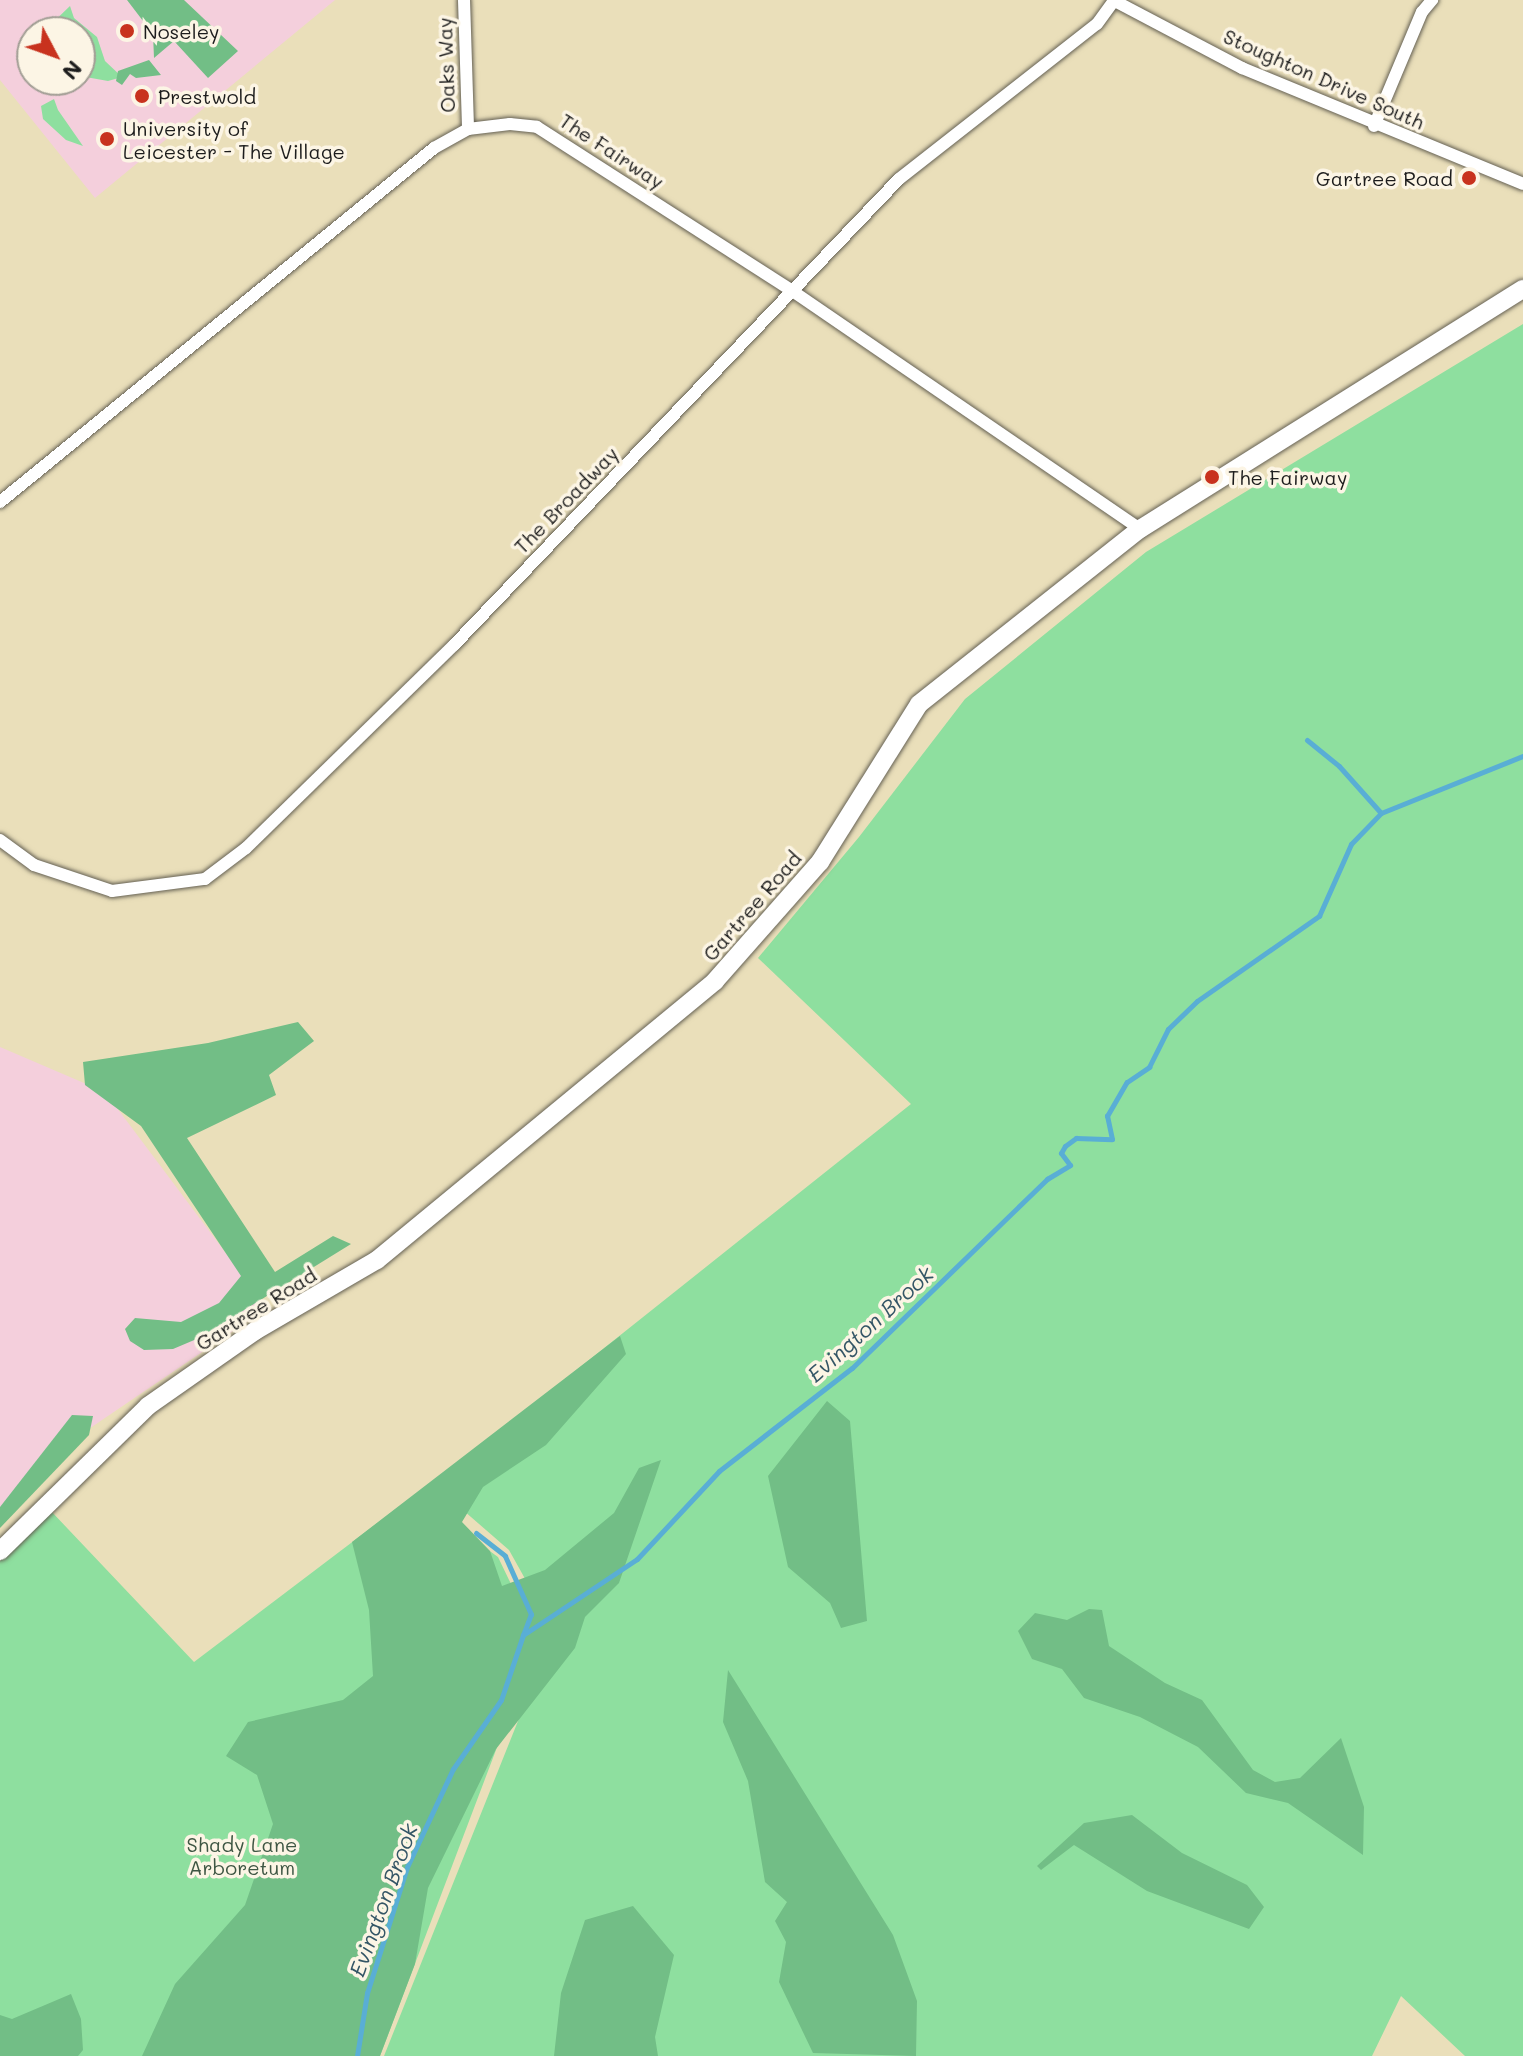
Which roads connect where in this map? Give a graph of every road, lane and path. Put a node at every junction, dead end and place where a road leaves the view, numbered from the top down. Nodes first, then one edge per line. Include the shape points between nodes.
1 (464, 0) edge
2 (1113, 0) edge
3 (1432, 0) edge
4 (1374, 126) junction
5 (468, 129) junction
6 (1523, 184) edge
7 (1523, 289) edge
8 (791, 290) junction
9 (0, 502) edge
10 (1140, 529) junction
11 (0, 840) edge
12 (0, 1551) edge

1 - 5 street, Oaks Way
2 - 4 street, Stoughton Drive South via 1242,68
2 - 8 street, The Broadway via 1097,24 899,179
3 - 4 street via 1422,12
4 - 6 street, Stoughton Drive South
5 - 8 street, The Fairway via 537,127
5 - 9 street, The Fairway via 434,148
7 - 10 main road, Gartree Road
8 - 10 street, The Fairway
8 - 11 street, The Broadway via 454,645 246,848 205,879 112,891 34,865
10 - 12 main road, Gartree Road via 919,704 820,862 715,981 669,1023 377,1260 255,1331 148,1406

